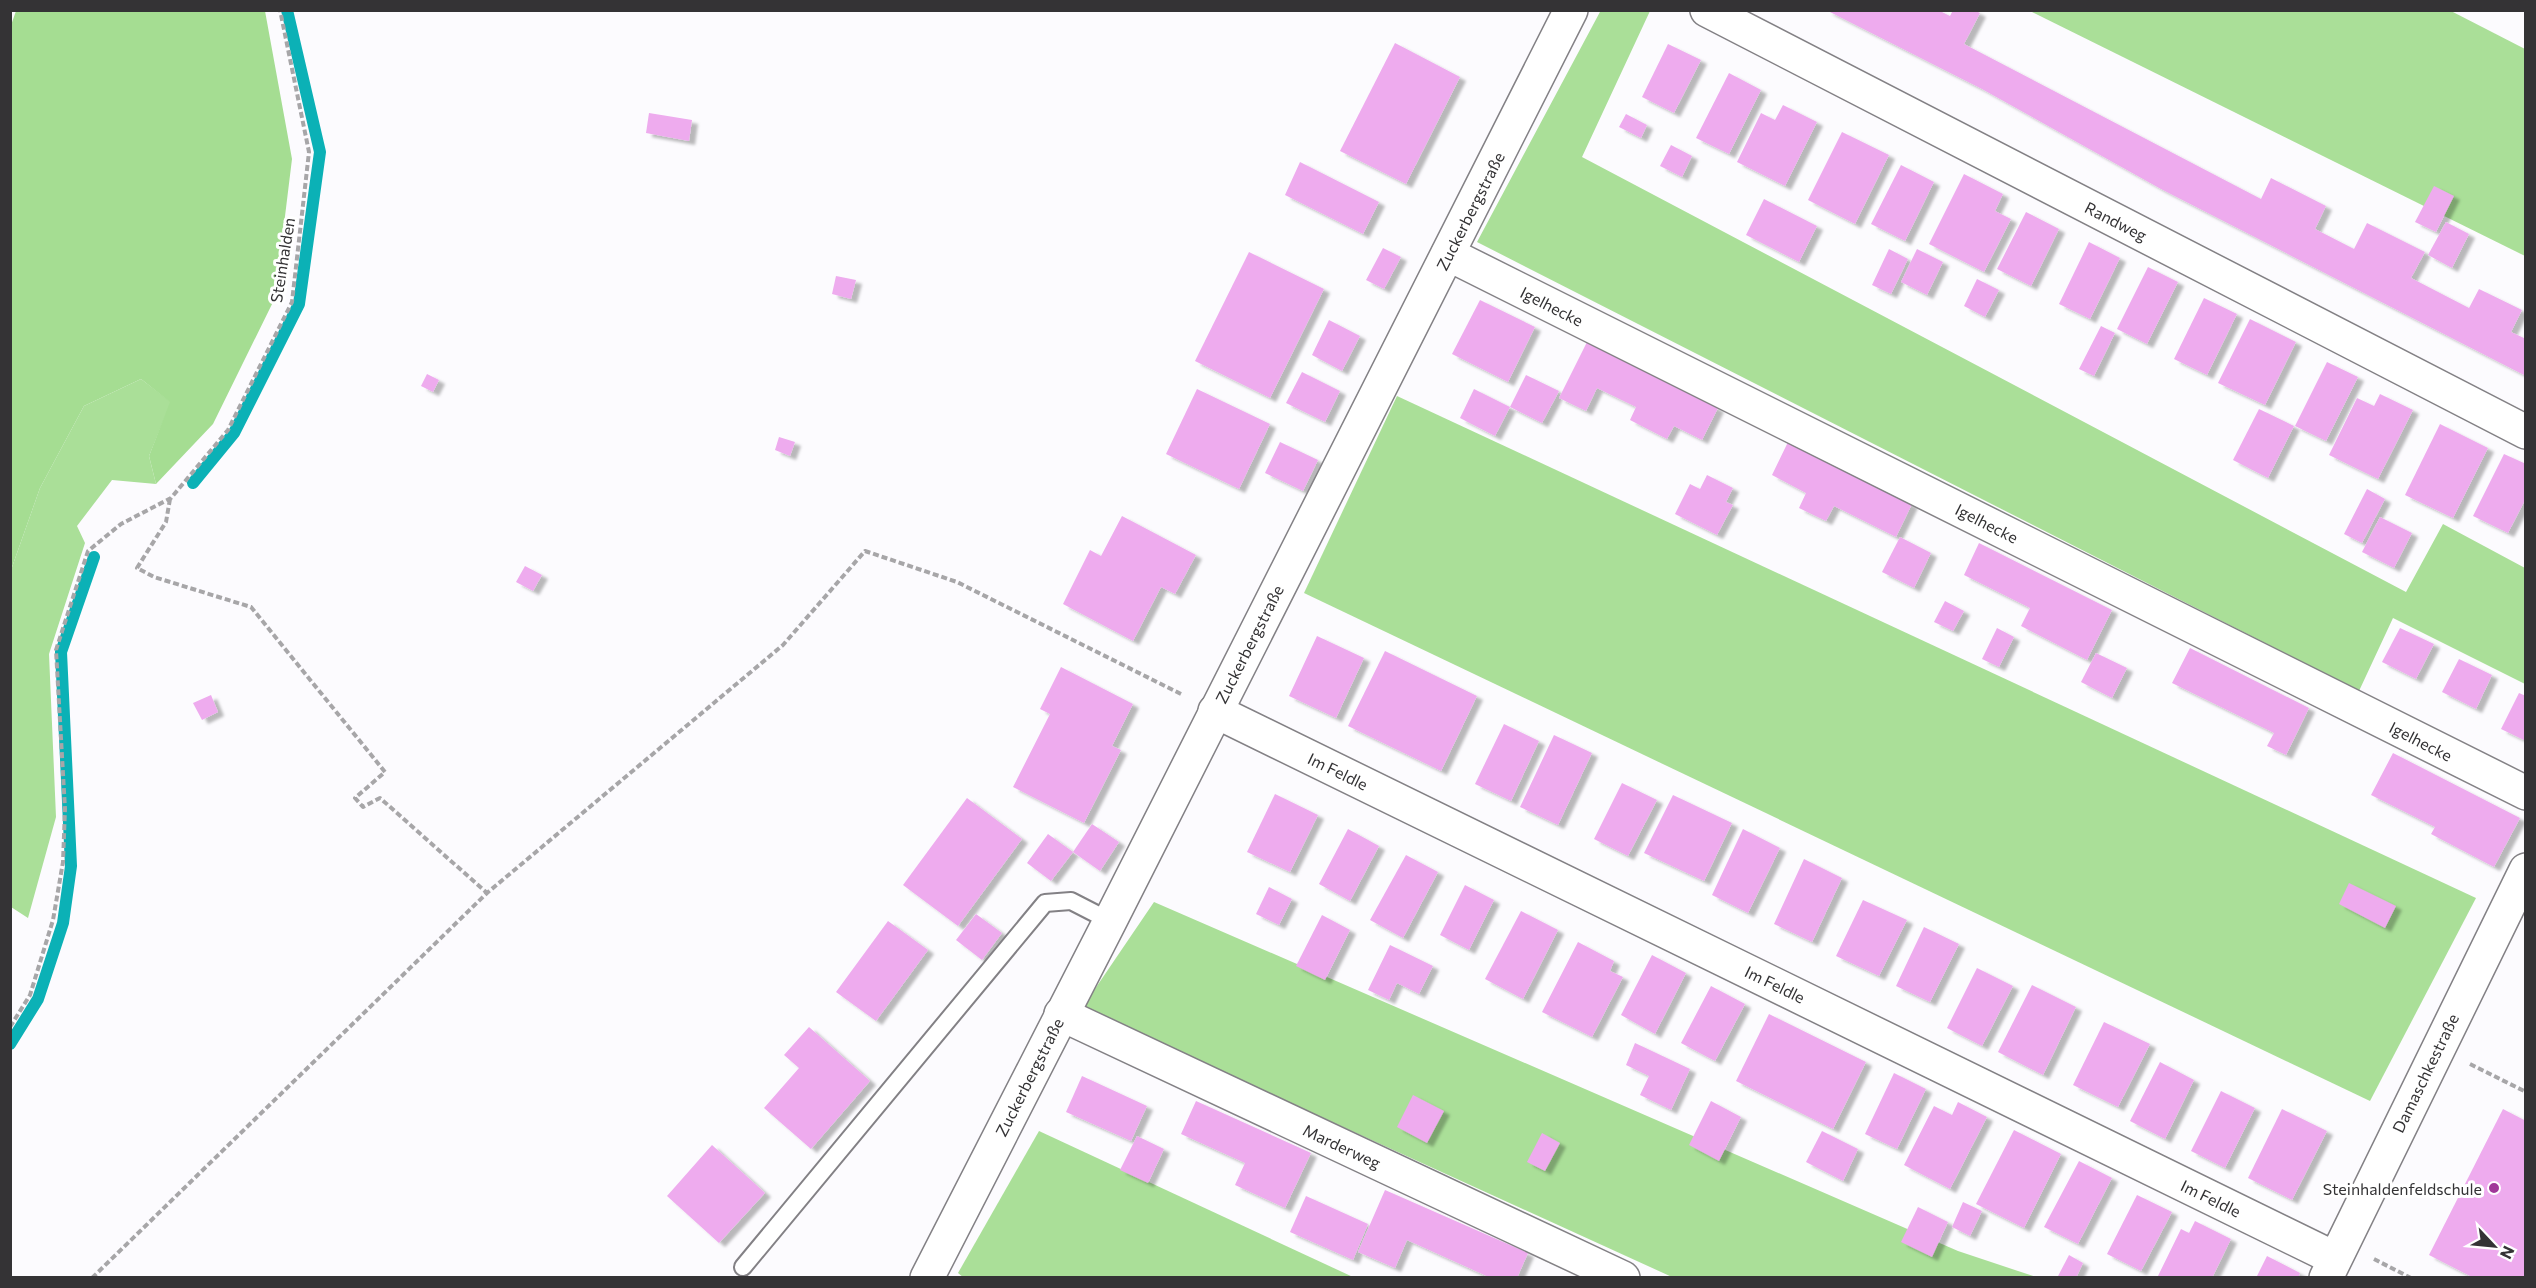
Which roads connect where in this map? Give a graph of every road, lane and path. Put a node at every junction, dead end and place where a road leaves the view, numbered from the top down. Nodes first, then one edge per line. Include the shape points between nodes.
1 (280, 10) edge
2 (1572, 10) edge
3 (1707, 10) edge
4 (1448, 254) junction
5 (2526, 432) edge
6 (171, 498) junction
7 (1215, 711) junction
8 (2526, 793) edge
9 (2526, 870) edge
10 (487, 893) junction
11 (1110, 921) junction
12 (1061, 1014) junction
13 (10, 1027) edge
14 (2438, 1048) junction
15 (2526, 1092) edge
16 (743, 1267) dead end
17 (2330, 1268) edge
18 (92, 1278) edge
19 (927, 1278) edge
20 (1623, 1278) edge

1 - 6 path, Steinhalden via 309,152 292,302 228,430
2 - 4 street, Zuckerbergstraße
3 - 5 street, Randweg
4 - 7 street, Zuckerbergstraße
4 - 8 street, Igelhecke
6 - 10 path via 166,522 137,568 154,577 251,607 385,772 355,798 363,807 380,798
6 - 13 path, Steinhalden via 121,524 88,551 56,650 65,808 63,862 53,920 30,995
7 - 10 path via 957,582 865,551 783,645
7 - 11 street, Zuckerbergstraße
7 - 17 street, Im Feldle
9 - 14 street, Damaschkestraße
10 - 18 path
11 - 12 street, Zuckerbergstraße
11 - 16 lane via 1071,901 1045,903
12 - 19 street, Zuckerbergstraße
12 - 20 street, Marderweg
14 - 15 path
14 - 17 street, Damaschkestraße

